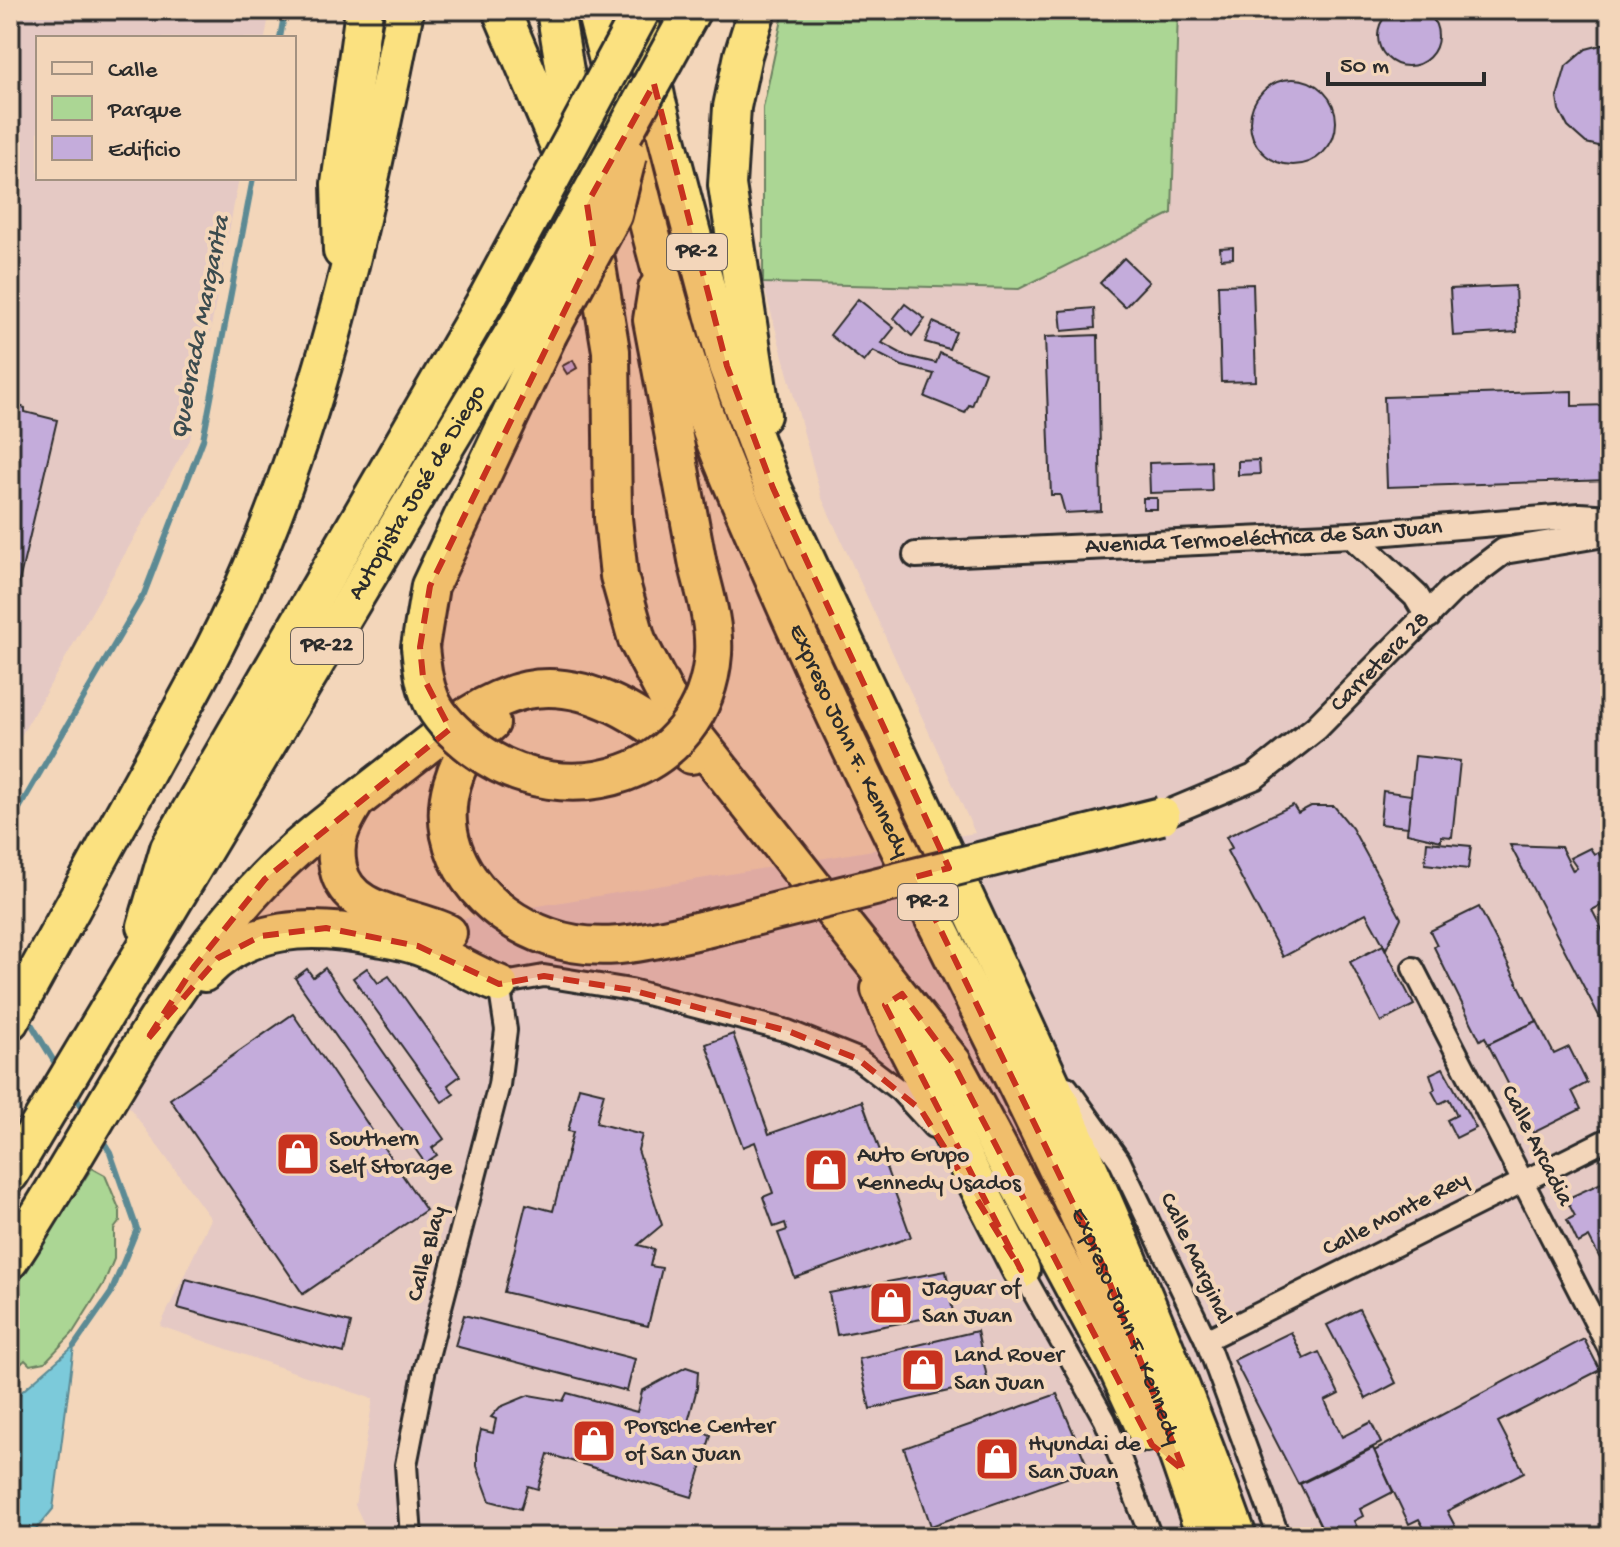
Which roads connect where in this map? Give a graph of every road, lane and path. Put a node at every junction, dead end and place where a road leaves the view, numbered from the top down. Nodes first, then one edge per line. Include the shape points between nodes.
1 (364, 10) edge
2 (405, 10) edge
3 (501, 10) edge
4 (555, 10) edge
5 (595, 10) edge
6 (640, 10) edge
7 (692, 10) edge
8 (757, 10) edge
9 (590, 220) junction
10 (661, 264) junction
11 (343, 294) junction
12 (536, 325) junction
13 (773, 488) junction
14 (1610, 518) edge
15 (1610, 533) edge
16 (1351, 535) junction
17 (916, 555) dead end
18 (1428, 616) junction
19 (586, 695) junction
20 (729, 784) junction
21 (357, 800) junction
22 (1161, 816) joint
23 (863, 946) junction
24 (1413, 968) dead end
25 (131, 977) junction
26 (499, 984) junction
27 (10, 1021) edge
28 (1022, 1025) junction
29 (140, 1051) junction
30 (1610, 1138) edge
31 (10, 1174) edge
32 (1525, 1179) junction
33 (10, 1260) edge
34 (1021, 1270) junction
35 (1206, 1340) junction
36 (1610, 1351) edge
37 (1184, 1471) junction
38 (411, 1537) edge
39 (1151, 1537) edge
40 (1205, 1537) edge
41 (1238, 1537) edge
42 (1279, 1537) edge

1 - 11 highway via 340,184
2 - 11 highway via 366,208
3 - 9 highway
4 - 9 highway
5 - 10 highway, Expreso John F. Kennedy / PR-2
6 - 13 highway, Expreso John F. Kennedy / PR-2 via 657,101 727,366
6 - 25 highway, bridge via 486,300 169,848
7 - 12 highway, Autopista José de Diego / PR-22, bridge
8 - 13 highway via 732,107 727,185
9 - 20 highway via 611,351 613,518 625,607 673,709
10 - 12 highway, bridge via 652,320 713,626 713,656 694,717 660,753 600,781 542,782 489,759 462,739 432,703 423,677 420,647 430,586
10 - 37 highway, Expreso John F. Kennedy / PR-2 via 729,475 863,774 1101,1261
11 - 27 highway via 306,425 243,588
12 - 25 highway, Autopista José de Diego / PR-22
13 - 28 highway, Expreso John F. Kennedy / PR-2
14 - 16 street, Avenida Termoeléctrica de San Juan
15 - 18 street, Carretera 28 via 1504,551 1451,591
16 - 17 street, Avenida Termoeléctrica de San Juan
16 - 18 street via 1416,596
18 - 22 street, Carretera 28 via 1316,728 1254,777
19 - 20 highway via 651,724
19 - 21 highway via 549,689 500,699 432,741
19 - 22 highway, bridge via 540,699 506,712 463,754 450,790 446,822 453,854 470,882 496,907 549,938 618,947
20 - 23 highway
21 - 26 highway via 338,831 335,852 346,890 365,904 458,938 483,958
21 - 29 highway via 318,830 244,903 194,967
23 - 34 highway via 896,1026
23 - 37 highway via 953,1063 1116,1366 1152,1445
24 - 32 street, Calle Arcadia
25 - 31 highway, Autopista José de Diego / PR-22
26 - 29 highway via 418,946 326,928 293,929 261,936 218,958
26 - 34 street via 544,976 631,990 788,1031 858,1059 921,1110 961,1166
26 - 38 street, Calle Blay via 506,1030 499,1085 425,1368 406,1465
28 - 35 street, Calle Marginal via 1119,1160
28 - 41 highway, Expreso John F. Kennedy / PR-2 via 1110,1210
29 - 33 highway
30 - 32 street, Calle Monte Rey
32 - 35 street, Calle Monte Rey
32 - 36 street, Calle Arcadia
34 - 39 street via 1105,1420
35 - 42 street, Calle Marginal
37 - 40 highway, Expreso John F. Kennedy / PR-2

